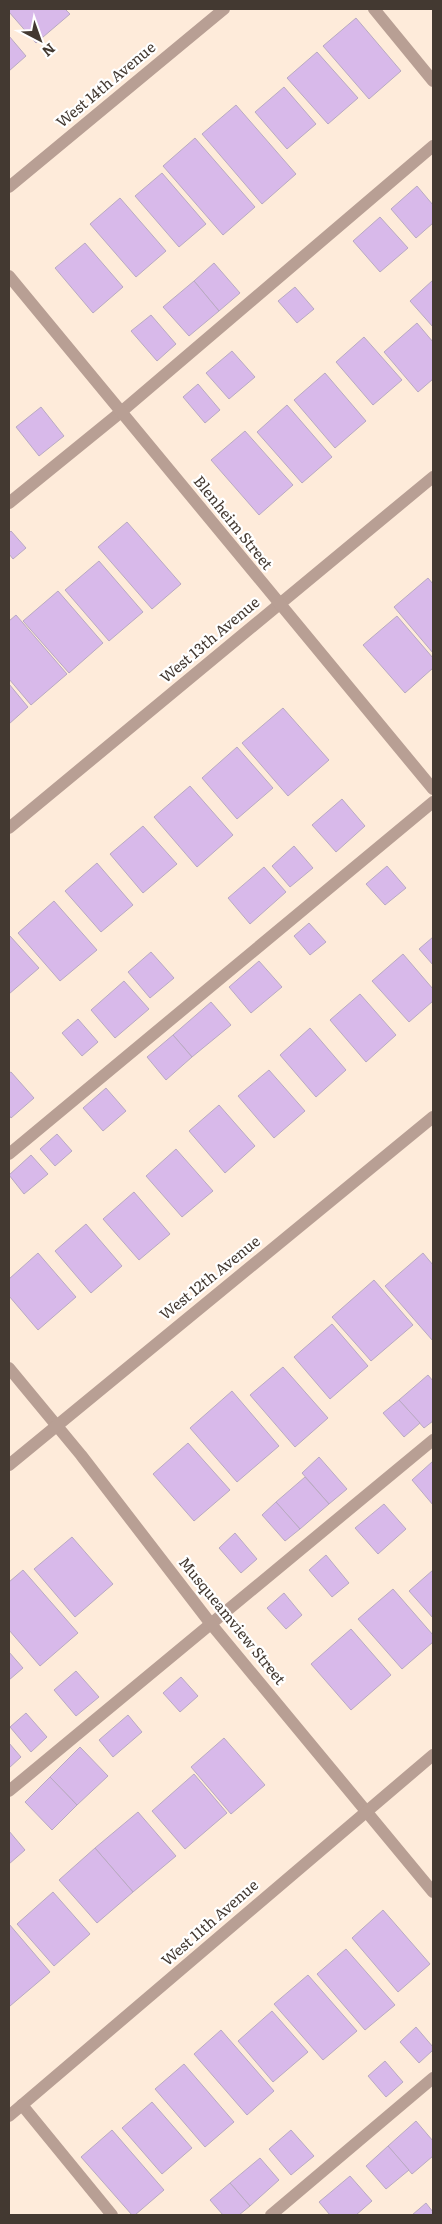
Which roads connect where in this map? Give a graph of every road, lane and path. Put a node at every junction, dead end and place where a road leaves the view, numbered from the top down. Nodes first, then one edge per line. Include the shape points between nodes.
1 (224, 9) edge
2 (374, 9) edge
3 (433, 81) edge
4 (433, 146) edge
5 (9, 187) edge
6 (9, 276) edge
7 (121, 412) junction
8 (433, 477) edge
9 (9, 503) edge
10 (279, 604) junction
11 (433, 789) edge
12 (433, 802) edge
13 (9, 828) edge
14 (433, 1117) edge
15 (9, 1154) edge
16 (9, 1368) edge
17 (56, 1425) junction
18 (433, 1440) edge
19 (9, 1464) edge
20 (211, 1624) junction
21 (433, 1755) edge
22 (9, 1791) edge
23 (366, 1812) junction
24 (433, 1892) edge
25 (433, 2078) edge
26 (22, 2105) junction
27 (9, 2116) edge
28 (112, 2215) edge
29 (271, 2215) edge

1 - 5 street, West 14th Avenue
2 - 3 street
4 - 7 street
6 - 7 street, Blenheim Street
7 - 9 street
7 - 10 street, Blenheim Street
8 - 10 street, West 13th Avenue
10 - 11 street, Blenheim Street
10 - 13 street, West 13th Avenue
12 - 15 street
14 - 17 street, West 12th Avenue
16 - 17 street, Musqueamview Street
17 - 19 street, West 12th Avenue
17 - 20 street, Musqueamview Street
18 - 20 street
20 - 22 street
20 - 23 street, Musqueamview Street
21 - 23 street, West 11th Avenue
23 - 24 street, Musqueamview Street
23 - 26 street, West 11th Avenue
25 - 29 street
26 - 27 street, West 11th Avenue
26 - 28 street

